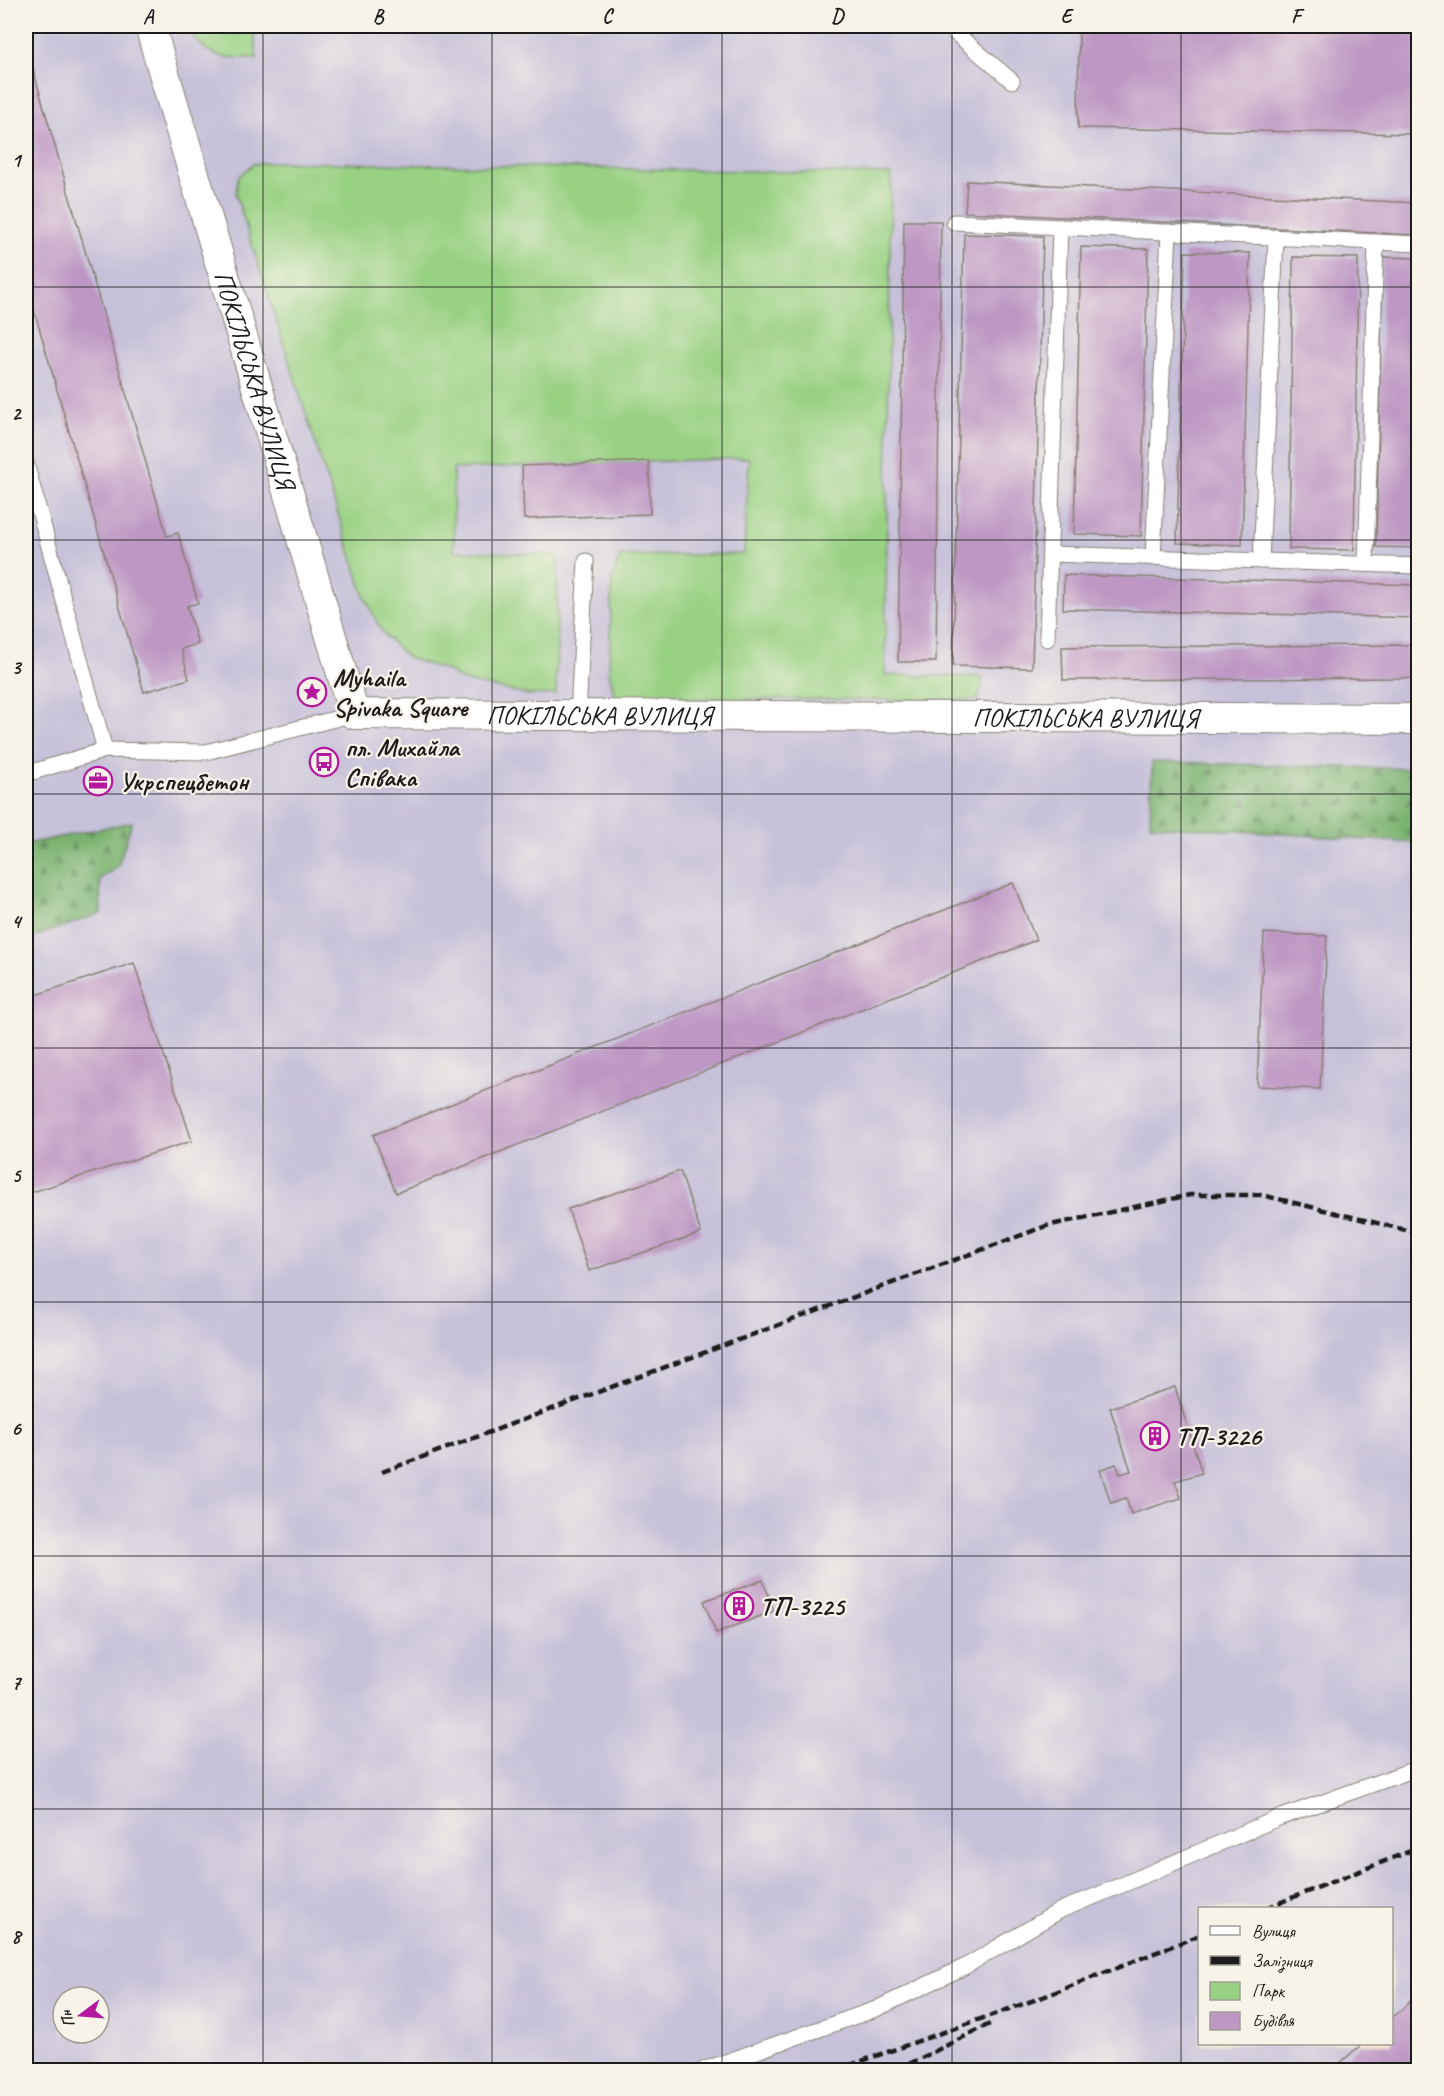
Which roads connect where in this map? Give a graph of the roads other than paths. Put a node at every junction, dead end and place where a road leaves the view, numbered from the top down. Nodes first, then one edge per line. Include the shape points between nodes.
1 (150, 26) edge
2 (946, 26) edge
3 (1012, 81) dead end
4 (954, 222) dead end
5 (1060, 226) junction
6 (1169, 232) junction
7 (1276, 237) junction
8 (1376, 242) junction
9 (1419, 244) edge
10 (26, 463) edge
11 (1050, 554) junction
12 (1153, 558) junction
13 (586, 561) dead end
14 (1261, 561) junction
15 (1366, 564) junction
16 (1419, 566) edge
17 (1047, 639) dead end
18 (354, 714) junction
19 (578, 715) junction
20 (1419, 718) edge
21 (105, 750) junction
22 (26, 774) edge
23 (1419, 1768) edge
24 (703, 2070) edge

1 - 18 street, ПОКІЛЬСЬКА ВУЛИЦЯ
2 - 3 lane
4 - 5 lane
5 - 6 lane
5 - 11 lane
6 - 7 lane
6 - 12 lane
7 - 8 lane
7 - 14 lane
8 - 9 lane
8 - 15 lane
10 - 21 lane
11 - 12 lane
11 - 17 lane
12 - 14 lane
13 - 19 lane
14 - 15 lane
15 - 16 lane
18 - 19 street, ПОКІЛЬСЬКА ВУЛИЦЯ
18 - 21 lane via 206,752
19 - 20 street, ПОКІЛЬСЬКА ВУЛИЦЯ
21 - 22 lane
23 - 24 lane via 1276,1819 1061,1910 966,1966 876,2009

